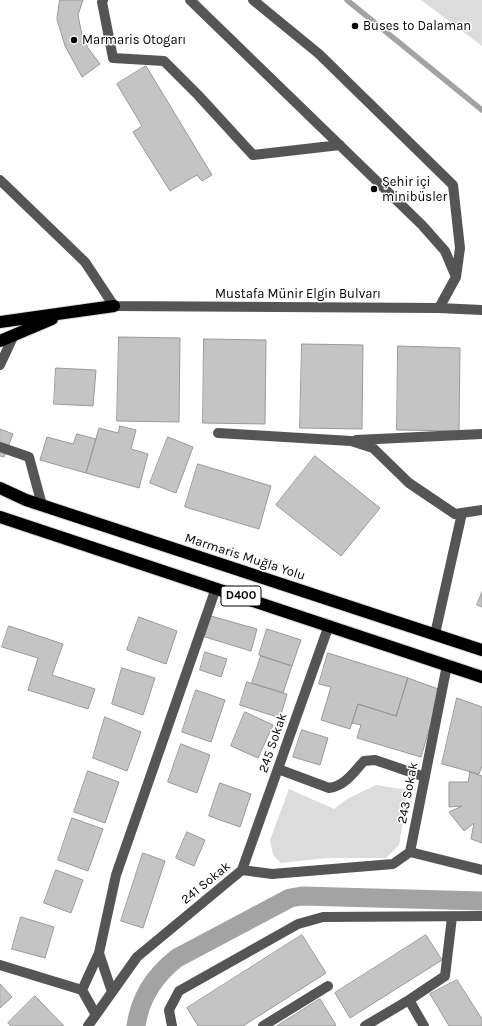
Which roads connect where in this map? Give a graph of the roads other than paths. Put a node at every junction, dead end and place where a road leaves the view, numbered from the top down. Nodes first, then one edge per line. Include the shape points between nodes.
1 (103, 0) edge
2 (190, 0) edge
3 (253, 0) edge
4 (340, 145) junction
5 (0, 180) edge
6 (456, 277) junction
7 (114, 306) junction
8 (439, 308) junction
9 (482, 310) edge
10 (68, 312) junction
11 (0, 322) edge
12 (14, 335) junction
13 (0, 341) edge
14 (0, 365) edge
15 (218, 433) dead end
16 (482, 434) edge
17 (351, 440) junction
18 (0, 447) edge
19 (0, 488) edge
20 (42, 505) junction
21 (482, 510) edge
22 (462, 513) junction
23 (0, 517) edge
24 (216, 588) junction
25 (329, 625) junction
26 (435, 634) junction
27 (482, 650) edge
28 (447, 665) junction
29 (482, 677) edge
30 (278, 769) junction
31 (424, 777) junction
32 (410, 852) junction
33 (242, 870) junction
34 (482, 870) edge
35 (482, 916) edge
36 (452, 917) junction
37 (99, 953) junction
38 (0, 965) edge
39 (328, 986) dead end
40 (82, 990) junction
41 (112, 992) junction
42 (409, 1000) junction
43 (96, 1015) junction
44 (88, 1026) edge
45 (172, 1026) edge
46 (263, 1026) edge
47 (366, 1026) edge
48 (424, 1026) edge

1 - 4 street via 113,58 164,61 253,155
2 - 4 street
3 - 6 street via 319,54 453,185 460,248
4 - 6 street via 445,251
5 - 7 street via 85,262
6 - 8 street
7 - 8 street, Mustafa Münir Elgin Bulvarı
7 - 10 highway
8 - 9 street, Mustafa Münir Elgin Bulvarı
10 - 11 highway
10 - 12 highway
12 - 13 highway
12 - 14 street
15 - 17 street
16 - 17 street
17 - 22 street via 373,448 409,482 456,514
18 - 20 street via 29,457
19 - 20 highway, Marmaris Muğla Yolu / D400
20 - 26 highway, Marmaris Muğla Yolu / D400
21 - 22 street
22 - 26 street
23 - 24 highway, D400
24 - 25 highway, D400
24 - 37 street via 116,875
25 - 28 highway, D400
25 - 30 street, 245 Sokak
26 - 27 highway, Marmaris Muğla Yolu / D400
28 - 29 highway, D400
28 - 31 street, 243 Sokak
30 - 31 street via 330,788 346,781 364,761 375,760
30 - 33 street, 245 Sokak
31 - 32 street, 243 Sokak
32 - 33 street, 241 Sokak via 393,864 272,874
32 - 34 street
33 - 41 street, 241 Sokak via 137,957
35 - 36 street
36 - 42 street via 445,976
36 - 45 street via 323,917 298,924 179,990 169,1010
37 - 40 street
37 - 41 street
38 - 40 street
39 - 46 street
40 - 43 street
41 - 43 street, 241 Sokak
42 - 47 street
42 - 48 street
43 - 44 street, 241 Sokak

